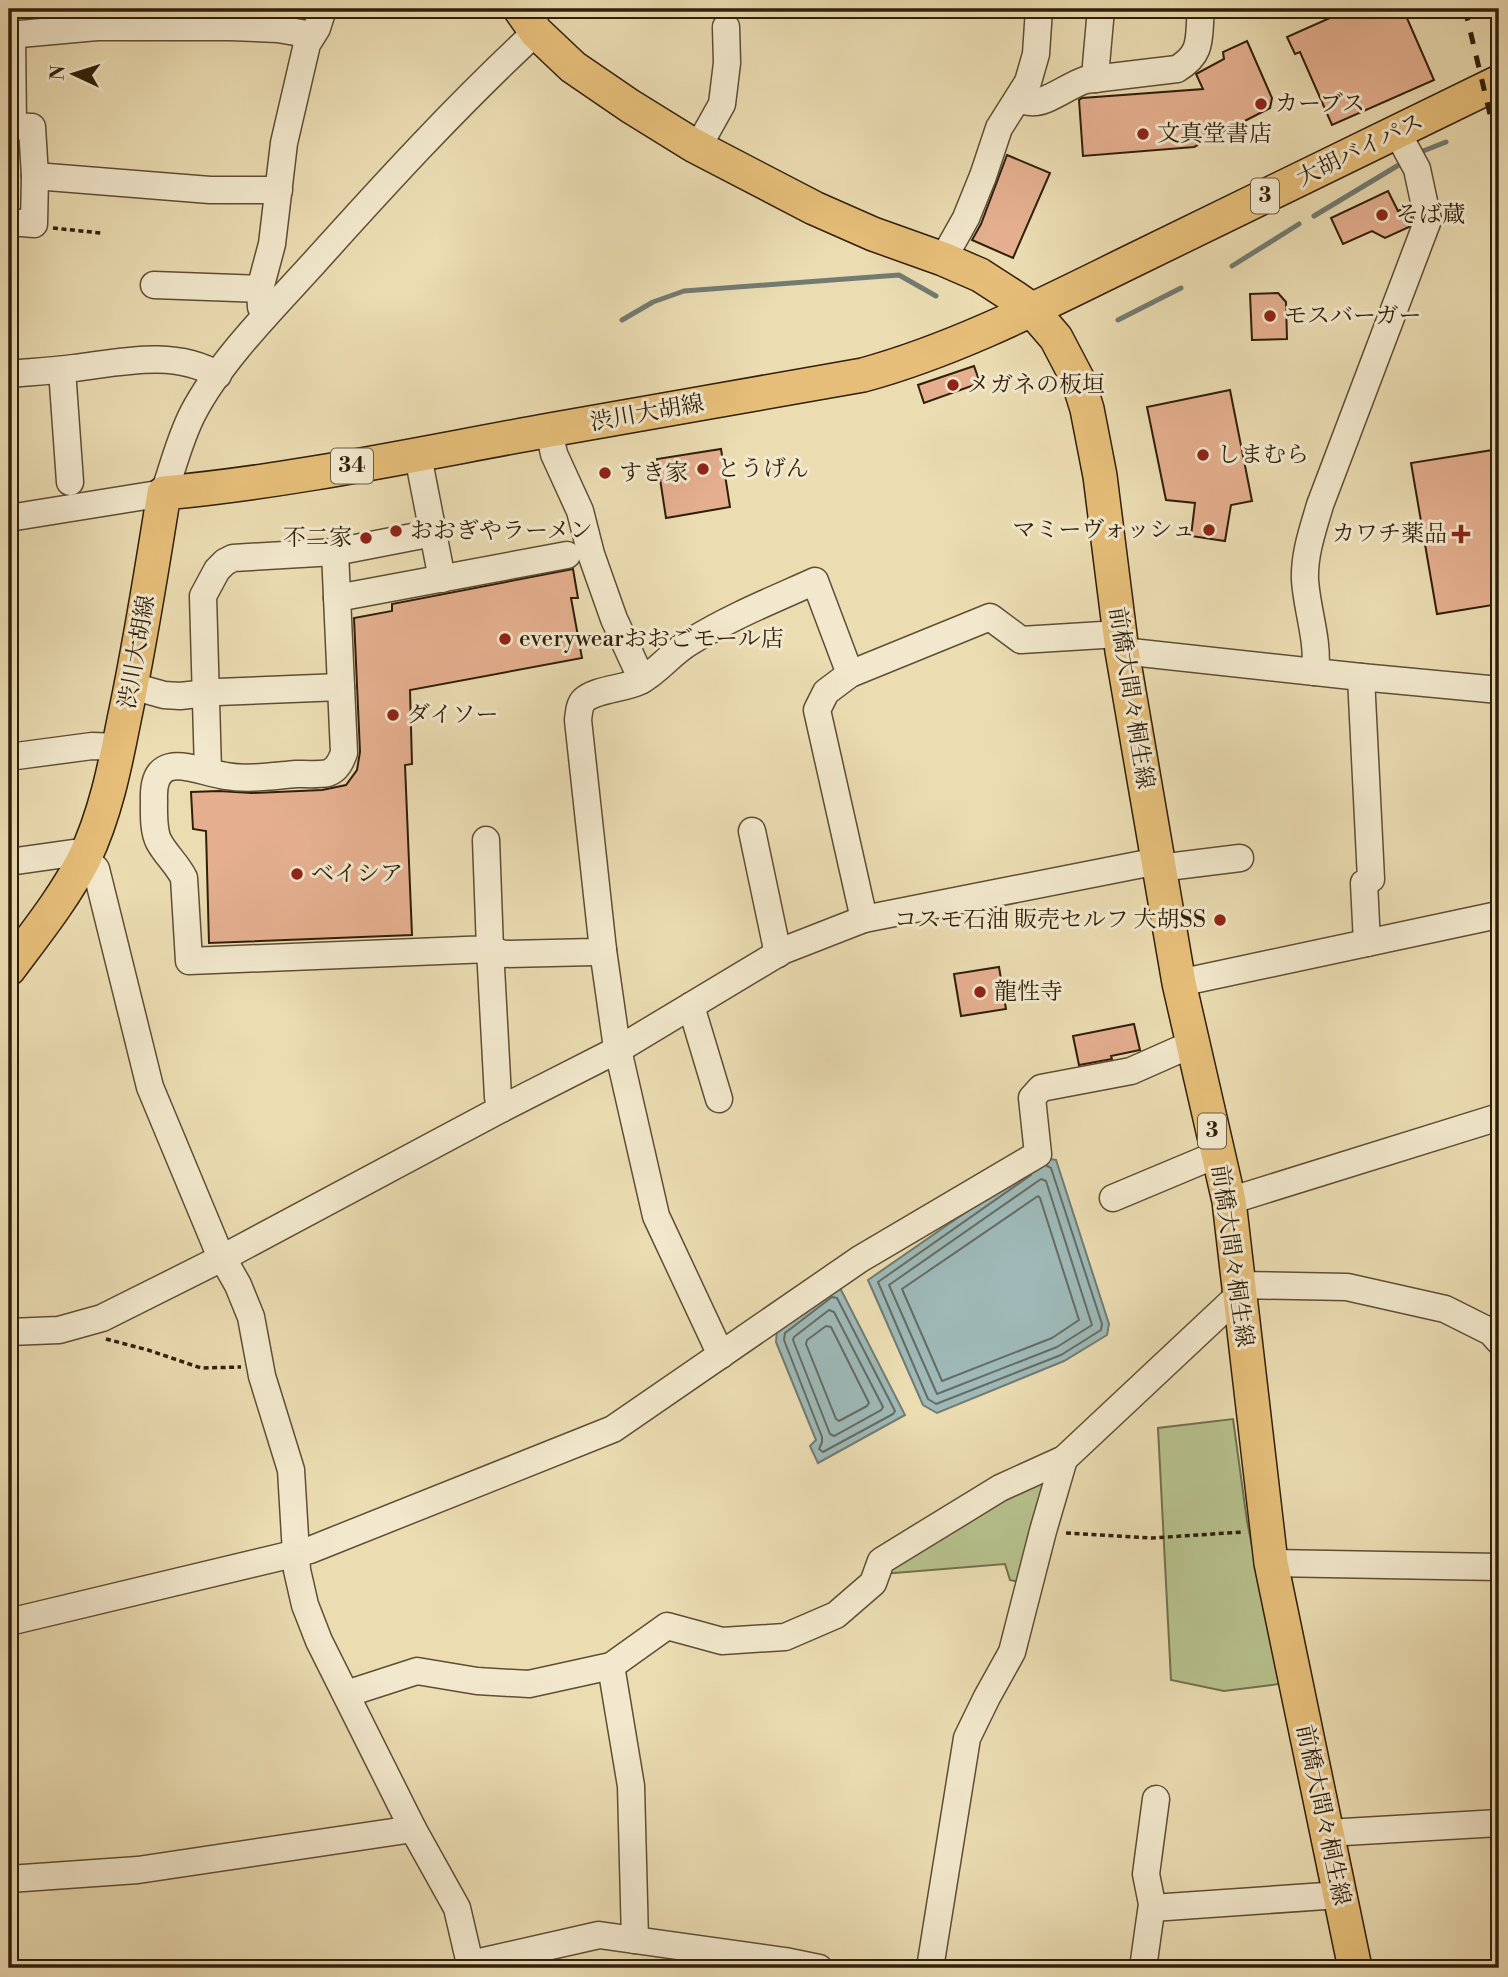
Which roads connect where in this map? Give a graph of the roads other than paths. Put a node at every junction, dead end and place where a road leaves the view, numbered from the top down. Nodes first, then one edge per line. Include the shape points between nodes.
1 (323, 9) edge
2 (1039, 9) edge
3 (1101, 9) edge
4 (1201, 9) edge
5 (40, 20) edge
6 (528, 21) edge
7 (726, 27) dead end
8 (10, 34) edge
9 (310, 37) junction
10 (1096, 79) junction
11 (1499, 82) edge
12 (1018, 100) junction
13 (11, 126) edge
14 (1397, 132) junction
15 (698, 147) junction
16 (35, 176) junction
17 (279, 190) junction
18 (21, 223) edge
19 (943, 259) junction
20 (154, 285) dead end
21 (260, 289) junction
22 (1031, 309) junction
23 (265, 316) junction
24 (62, 370) junction
25 (9, 374) edge
26 (218, 375) junction
27 (549, 430) junction
28 (418, 456) junction
29 (70, 482) dead end
30 (164, 493) junction
31 (9, 518) edge
32 (433, 533) junction
33 (335, 552) junction
34 (567, 555) dead end
35 (442, 579) junction
36 (337, 598) junction
37 (1120, 642) junction
38 (1315, 672) junction
39 (850, 674) junction
40 (1361, 677) junction
41 (642, 680) junction
42 (132, 686) junction
43 (341, 687) junction
44 (1499, 690) edge
45 (206, 694) junction
46 (119, 747) junction
47 (9, 757) edge
48 (208, 771) junction
49 (752, 831) dead end
50 (486, 840) dead end
51 (85, 857) junction
52 (1240, 858) dead end
53 (9, 862) edge
54 (1158, 864) junction
55 (1493, 916) dead end
56 (864, 919) junction
57 (1367, 943) junction
58 (490, 949) junction
59 (603, 950) junction
60 (778, 954) junction
61 (9, 969) edge
62 (1179, 983) junction
63 (691, 1006) junction
64 (1192, 1044) junction
65 (618, 1049) junction
66 (719, 1099) dead end
67 (501, 1109) junction
68 (1499, 1117) edge
69 (1218, 1154) junction
70 (1113, 1198) dead end
71 (1229, 1201) junction
72 (224, 1257) junction
73 (1239, 1290) junction
74 (9, 1332) edge
75 (1499, 1340) edge
76 (721, 1354) junction
77 (1065, 1459) junction
78 (295, 1554) junction
79 (1271, 1563) junction
80 (1499, 1567) edge
81 (9, 1622) edge
82 (611, 1666) junction
83 (346, 1694) junction
84 (1156, 1799) dead end
85 (1499, 1823) edge
86 (413, 1829) junction
87 (1327, 1833) junction
88 (9, 1879) edge
89 (1340, 1895) junction
90 (1152, 1908) junction
91 (635, 1940) junction
92 (471, 1966) edge
93 (819, 1968) edge
94 (930, 1968) edge
95 (1143, 1968) edge
96 (1355, 1968) edge

1 - 9 street
2 - 12 street via 1036,54
3 - 10 street
4 - 10 street via 1197,51 1189,62 1177,69
5 - 8 street
5 - 9 street via 97,27 278,29
6 - 15 main road via 573,67
6 - 23 street via 488,76
7 - 15 street via 722,104
8 - 13 street
9 - 17 street via 290,117
10 - 12 street via 1073,84 1041,102
11 - 14 main road, 大胡バイパス / 3
12 - 19 street via 999,128 966,218
13 - 16 street via 32,127
14 - 22 main road, 大胡バイパス / 3
14 - 38 street via 1417,169 1428,219 1309,541 1305,578
15 - 19 main road via 814,208
16 - 17 street via 210,190
16 - 18 street
17 - 21 street
19 - 22 main road via 986,279
20 - 21 street
21 - 23 street
22 - 27 main road, 渋川大胡線 / 34 via 926,356 863,375
22 - 37 main road, 前橋大間々桐生線 / 3 via 1056,338 1087,409
23 - 26 street
24 - 25 street
24 - 26 street via 171,359
24 - 29 street
26 - 30 street via 192,414
27 - 28 main road, 渋川大胡線 / 34
27 - 41 street via 614,619
28 - 30 main road, 渋川大胡線 / 34
28 - 32 street
30 - 31 street
30 - 42 main road, 渋川大胡線
32 - 33 street
32 - 35 street
33 - 36 street
33 - 45 street via 233,558 217,570 203,596
34 - 35 street
35 - 36 street
36 - 43 street
37 - 38 street
37 - 39 street via 1021,640 990,617
37 - 54 main road, 前橋大間々桐生線 / 3
38 - 40 street
39 - 41 street via 816,581 717,625 675,651
39 - 56 street via 826,691 817,710
40 - 44 street
40 - 57 street via 1371,879 1364,883
41 - 59 street via 592,695 580,706
42 - 45 street via 164,695
42 - 46 main road, 渋川大胡線
43 - 45 street
43 - 48 street via 344,753 329,772 241,777
45 - 48 street
46 - 47 street
46 - 51 main road, 渋川大胡線
48 - 58 street via 187,765 171,767 162,772 153,790 158,841 184,878 189,961
49 - 60 street
50 - 58 street
51 - 53 street via 73,853
51 - 61 main road, 渋川大胡線
51 - 72 street via 98,876 150,1087
52 - 54 street
54 - 56 street
54 - 62 main road, 前橋大間々桐生線 / 3
55 - 57 street
56 - 60 street
57 - 62 street
58 - 59 street via 503,954
58 - 67 street
59 - 65 street
60 - 63 street
62 - 64 main road, 前橋大間々桐生線 / 3
63 - 65 street
63 - 66 street
64 - 69 main road, 前橋大間々桐生線 / 3
64 - 76 street via 1131,1071 1041,1088 1032,1098 1038,1153 860,1259
65 - 67 street
65 - 76 street via 656,1216
67 - 72 street
68 - 71 street
69 - 70 street
69 - 71 main road, 前橋大間々桐生線 / 3
71 - 73 main road, 前橋大間々桐生線 / 3
72 - 74 street via 102,1318 59,1330
72 - 78 street via 251,1317 291,1470
73 - 75 street via 1347,1287 1445,1309
73 - 77 street
73 - 79 main road, 前橋大間々桐生線 / 3
76 - 78 street via 613,1429
77 - 82 street via 1000,1488 881,1561 873,1583 836,1615 785,1637 722,1642 667,1626
77 - 94 street via 1012,1652 967,1738
78 - 81 street
78 - 83 street via 312,1625
79 - 80 street
79 - 87 main road, 前橋大間々桐生線 / 3
82 - 83 street via 529,1684 417,1671
82 - 91 street via 631,1786
83 - 86 street
84 - 90 street via 1146,1874
85 - 87 street
86 - 88 street via 138,1870
86 - 92 street via 457,1908
87 - 89 main road, 前橋大間々桐生線 / 3
89 - 90 street
89 - 96 main road, 前橋大間々桐生線 / 3
90 - 95 street
91 - 92 street via 599,1935
91 - 93 street

